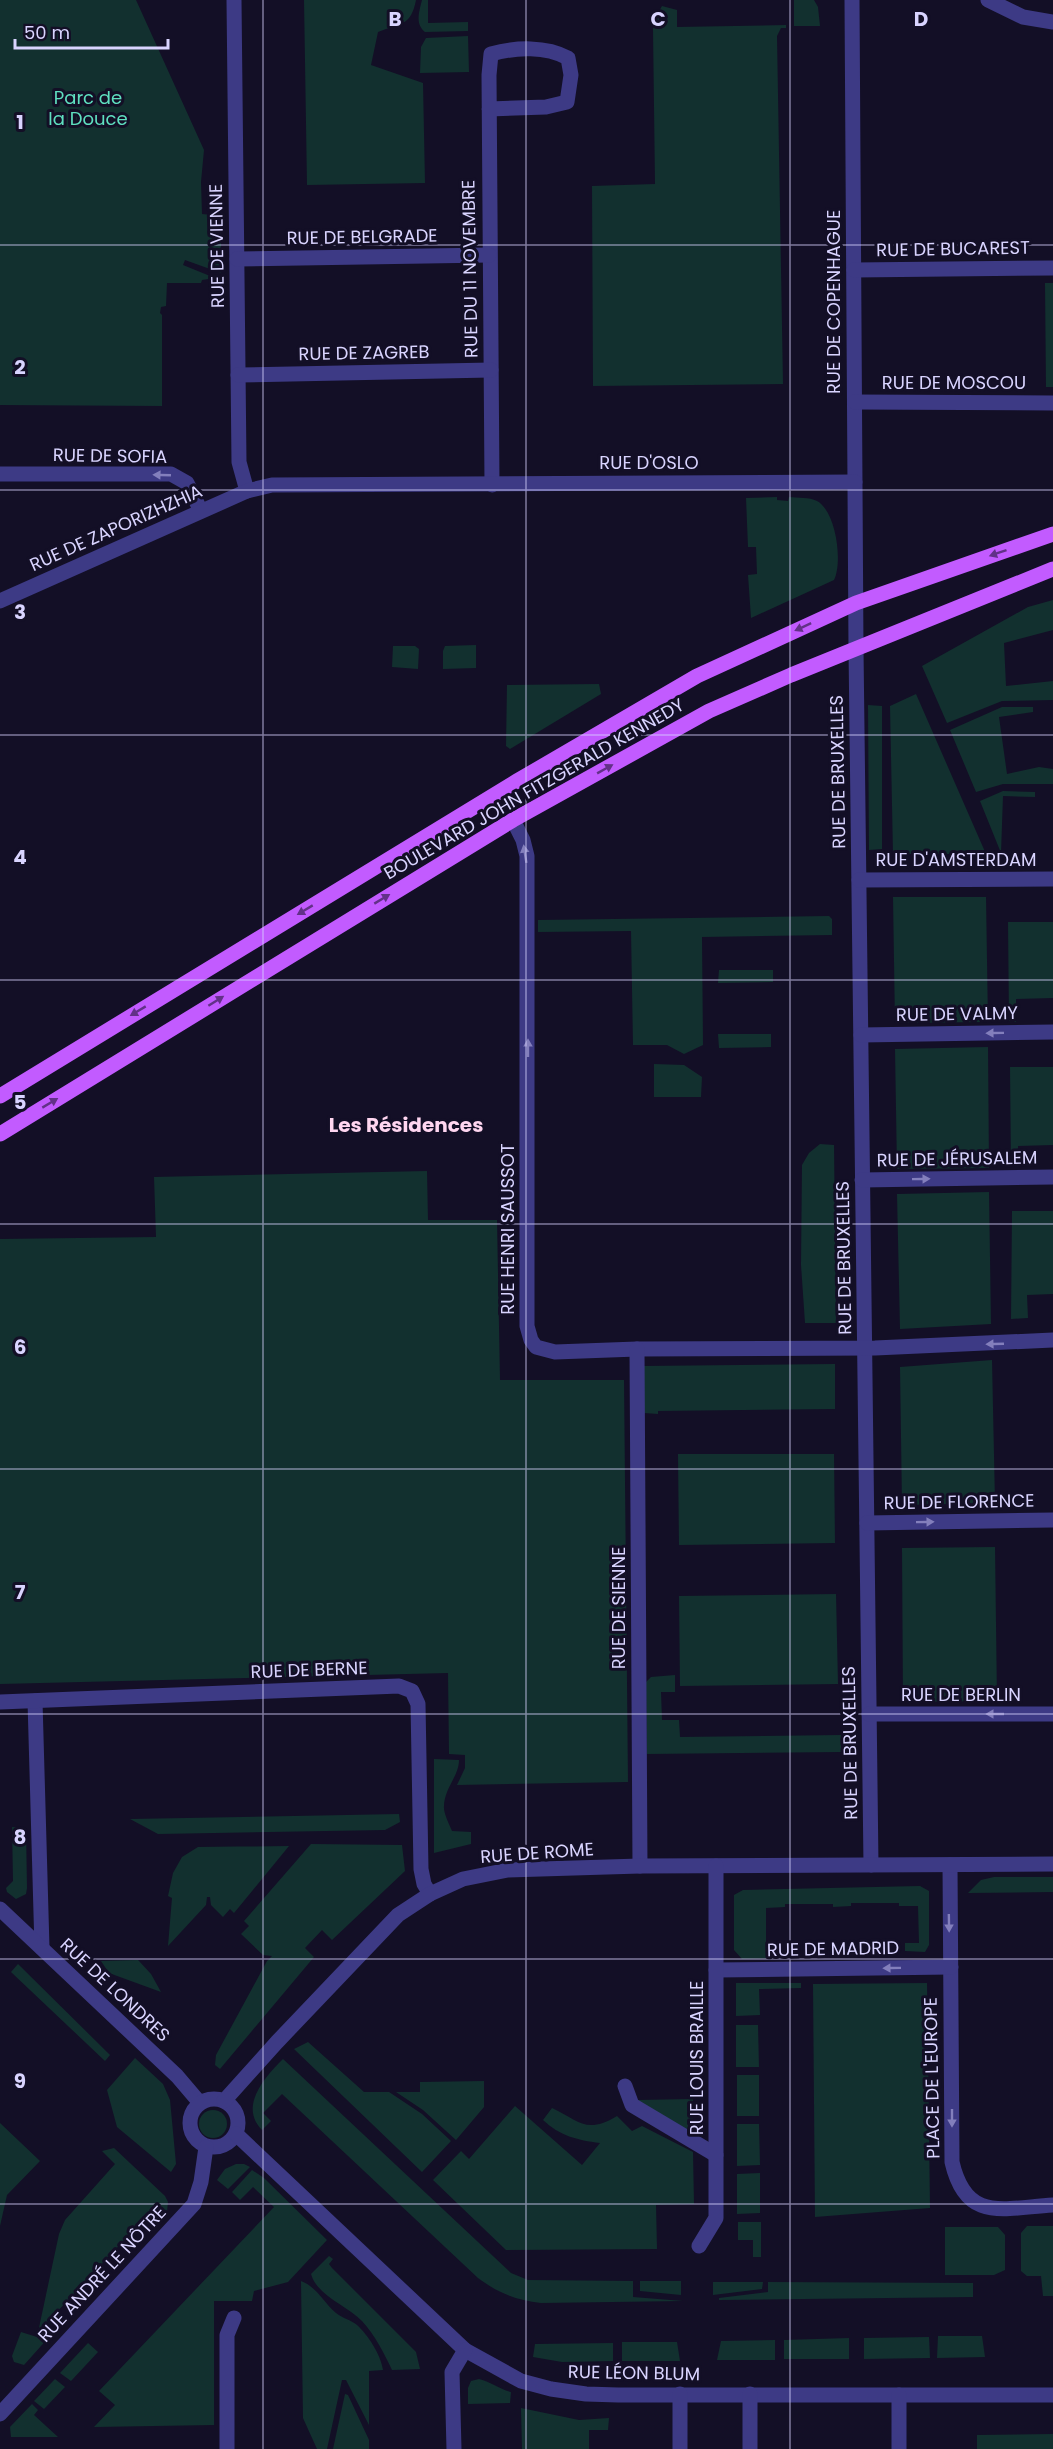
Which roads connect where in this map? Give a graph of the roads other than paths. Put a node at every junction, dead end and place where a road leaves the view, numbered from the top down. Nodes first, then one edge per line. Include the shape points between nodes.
1 (234, 0) edge
2 (852, 0) edge
3 (988, 0) edge
4 (1053, 22) edge
5 (489, 109) junction
6 (489, 255) junction
7 (237, 259) junction
8 (1053, 268) edge
9 (854, 270) junction
10 (491, 370) junction
11 (238, 375) junction
12 (855, 402) junction
13 (1053, 403) edge
14 (0, 474) edge
15 (855, 482) junction
16 (492, 485) junction
17 (247, 491) junction
18 (201, 512) junction
19 (1053, 534) edge
20 (1053, 568) edge
21 (0, 602) edge
22 (856, 603) junction
23 (856, 649) junction
24 (513, 820) junction
25 (1053, 879) edge
26 (859, 880) junction
27 (1053, 1032) edge
28 (861, 1035) junction
29 (0, 1096) edge
30 (0, 1134) edge
31 (1053, 1177) edge
32 (862, 1180) junction
33 (1053, 1340) edge
34 (864, 1348) junction
35 (637, 1349) junction
36 (1053, 1520) edge
37 (867, 1523) junction
38 (35, 1701) junction
39 (0, 1702) edge
40 (869, 1714) junction
41 (1053, 1714) edge
42 (1053, 1864) edge
43 (871, 1865) junction
44 (950, 1865) junction
45 (640, 1866) junction
46 (716, 1866) junction
47 (430, 1894) junction
48 (0, 1909) edge
49 (42, 1948) junction
50 (951, 1967) junction
51 (716, 1970) junction
52 (625, 2086) dead end
53 (224, 2101) junction
54 (200, 2103) junction
55 (236, 2134) junction
56 (206, 2147) junction
57 (716, 2155) junction
58 (1053, 2205) edge
59 (699, 2246) dead end
60 (234, 2318) dead end
61 (465, 2349) junction
62 (680, 2394) junction
63 (750, 2394) junction
64 (898, 2395) junction
65 (1053, 2395) edge
66 (0, 2414) edge
67 (227, 2449) edge
68 (454, 2449) edge
69 (680, 2449) edge
70 (750, 2449) edge
71 (899, 2449) edge

1 - 7 street, RUE DE VIENNE
2 - 9 street, RUE DE COPENHAGUE
3 - 4 street via 1023,17
5 - 5 street, RUE DU 11 NOVEMBRE via 491,54 505,50 553,50 568,58 567,102 546,107
5 - 6 street, RUE DU 11 NOVEMBRE
6 - 7 street, RUE DE BELGRADE
6 - 10 street, RUE DU 11 NOVEMBRE
7 - 11 street, RUE DE VIENNE
8 - 9 street, RUE DE BUCAREST
9 - 12 street, RUE DE COPENHAGUE
10 - 11 street, RUE DE ZAGREB
10 - 16 street, RUE DU 11 NOVEMBRE
11 - 17 street, RUE DE VIENNE via 239,462
12 - 13 street, RUE DE MOSCOU
12 - 15 street, RUE DE COPENHAGUE
18 -> 14 street, RUE DE SOFIA via 187,483 171,474
15 - 16 street, RUE D'OSLO
15 - 22 street, RUE DE COPENHAGUE
16 - 17 street, RUE D'OSLO via 272,485
17 - 18 street, RUE DE ZAPORIZHZHIA
18 - 21 street, RUE DE ZAPORIZHZHIA
19 -> 22 main road, BOULEVARD JOHN FITZGERALD KENNEDY
20 - 23 main road, BOULEVARD JOHN FITZGERALD KENNEDY
22 - 23 street, RUE DE BRUXELLES
22 -> 29 main road, BOULEVARD JOHN FITZGERALD KENNEDY via 696,676 517,780
24 -> 23 main road, BOULEVARD JOHN FITZGERALD KENNEDY via 710,711
23 - 26 street, RUE DE BRUXELLES
30 -> 24 main road, BOULEVARD JOHN FITZGERALD KENNEDY
35 -> 24 street, RUE HENRI SAUSSOT via 555,1352 536,1347 527,1326 527,856
25 - 26 street, RUE D'AMSTERDAM
26 - 28 street, RUE DE BRUXELLES
27 -> 28 street, RUE DE VALMY
28 - 32 street, RUE DE BRUXELLES
32 -> 31 street, RUE DE JÉRUSALEM
32 - 34 street, RUE DE BRUXELLES
33 -> 34 street, RUE HENRI SAUSSOT
34 - 35 street, RUE HENRI SAUSSOT
34 - 37 street, RUE DE BRUXELLES
35 - 45 street, RUE DE SIENNE
37 -> 36 street, RUE DE FLORENCE
37 - 40 street, RUE DE BRUXELLES
38 - 39 street, RUE DE BERNE
38 - 47 street, RUE DE BERNE via 399,1686 412,1691 418,1704 422,1869
38 - 49 street
41 -> 40 street, RUE DE BERLIN
40 - 43 street, RUE DE BRUXELLES
42 - 44 street
43 - 44 street
43 - 46 street, RUE DE ROME
44 -> 50 street, PLACE DE L'EUROPE
45 - 46 street, RUE DE ROME
45 - 47 street, RUE DE ROME via 508,1870 463,1879
46 - 51 street, RUE LOUIS BRAILLE
47 - 53 street, RUE DE ROME via 398,1915
48 - 49 street, RUE DE LONDRES
49 - 54 street, RUE DE LONDRES via 177,2076
50 -> 51 street, RUE DE MADRID
50 -> 58 street, PLACE DE L'EUROPE via 952,2162 957,2182 969,2200 989,2208
51 - 57 street, RUE LOUIS BRAILLE
52 - 57 street via 632,2105
53 - 54 street
53 - 55 street via 238,2119
54 - 56 street via 189,2122 194,2136
55 - 56 street via 226,2144
55 - 61 street, RUE LÉON BLUM
56 - 66 street, RUE ANDRÉ LE NÔTRE via 194,2204
57 - 59 street, RUE LOUIS BRAILLE via 716,2218
60 - 67 street via 227,2335
61 - 62 street, RUE LÉON BLUM via 502,2372 551,2389 607,2395
61 - 68 street via 452,2372
62 - 63 street, RUE LÉON BLUM
62 - 69 street
63 - 64 street, RUE LÉON BLUM
63 - 70 street
64 - 65 street, RUE LÉON BLUM
64 - 71 street

